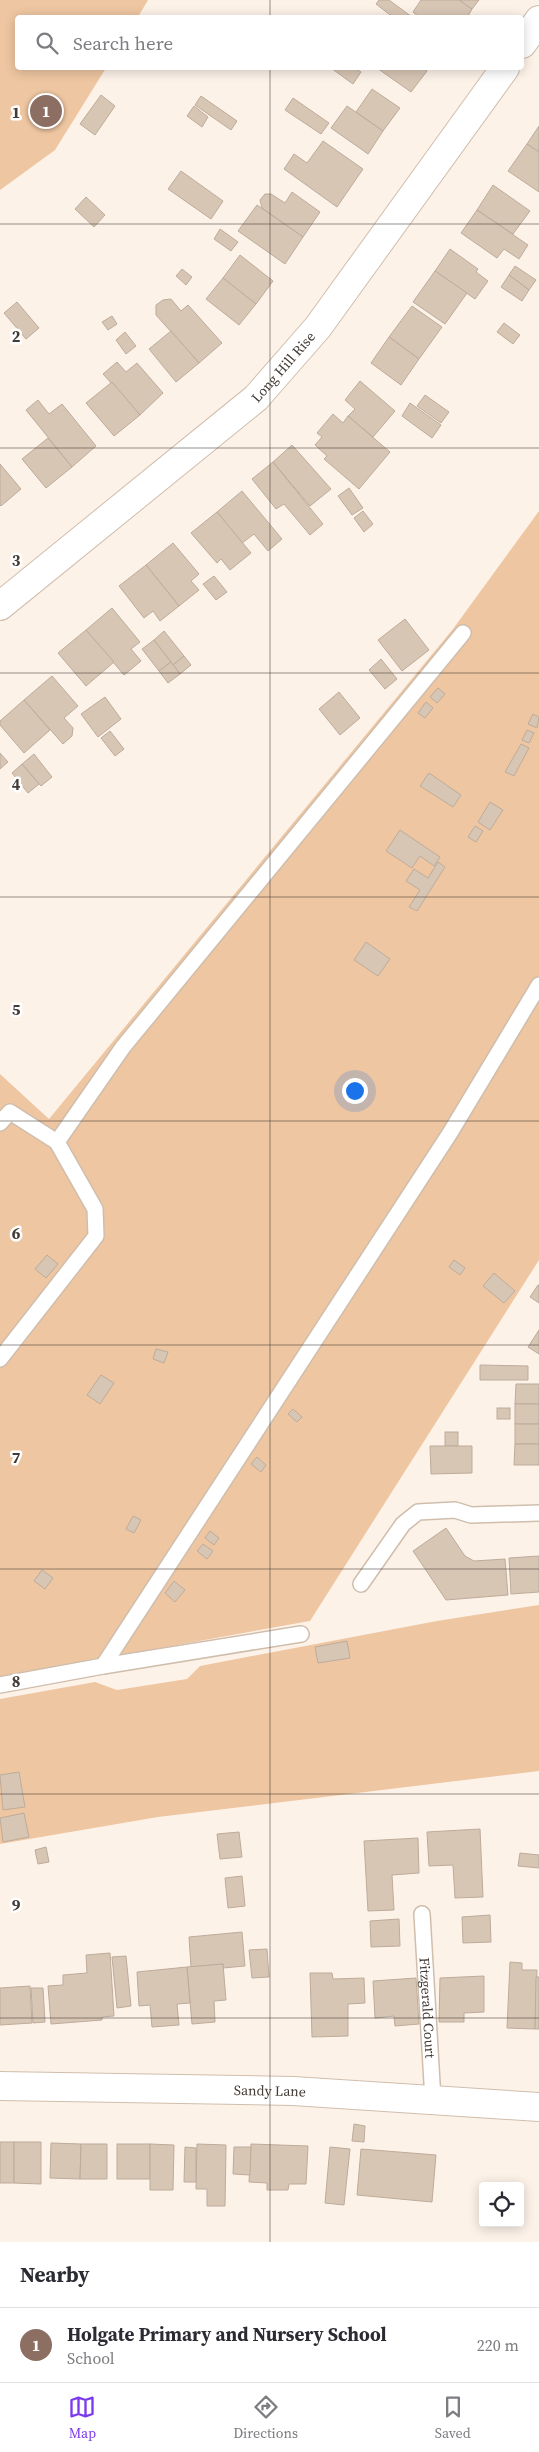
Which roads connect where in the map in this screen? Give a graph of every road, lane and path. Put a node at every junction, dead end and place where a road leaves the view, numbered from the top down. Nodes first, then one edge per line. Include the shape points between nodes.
1 (539, 20) edge
2 (524, 41) edge
3 (504, 70) edge
4 (0, 606) edge
5 (463, 633) dead end
6 (539, 985) edge
7 (0, 1124) edge
8 (57, 1142) junction
9 (0, 1359) edge
10 (539, 1513) edge
11 (361, 1584) dead end
12 (301, 1634) dead end
13 (103, 1666) junction
14 (0, 1685) edge
15 (422, 1914) dead end
16 (0, 2086) edge
17 (433, 2100) junction
18 (539, 2107) edge

1 - 2 street
3 - 4 street, Long Hill Rise via 318,327 256,398
5 - 8 lane via 123,1046
6 - 13 lane via 450,1133
7 - 8 lane via 10,1112
8 - 9 lane via 95,1209 96,1236
10 - 11 lane via 418,1512 403,1524
12 - 13 lane
13 - 14 lane
15 - 17 lane, Fitzgerald Court
16 - 17 street, Sandy Lane via 293,2091
17 - 18 street, Sandy Lane

